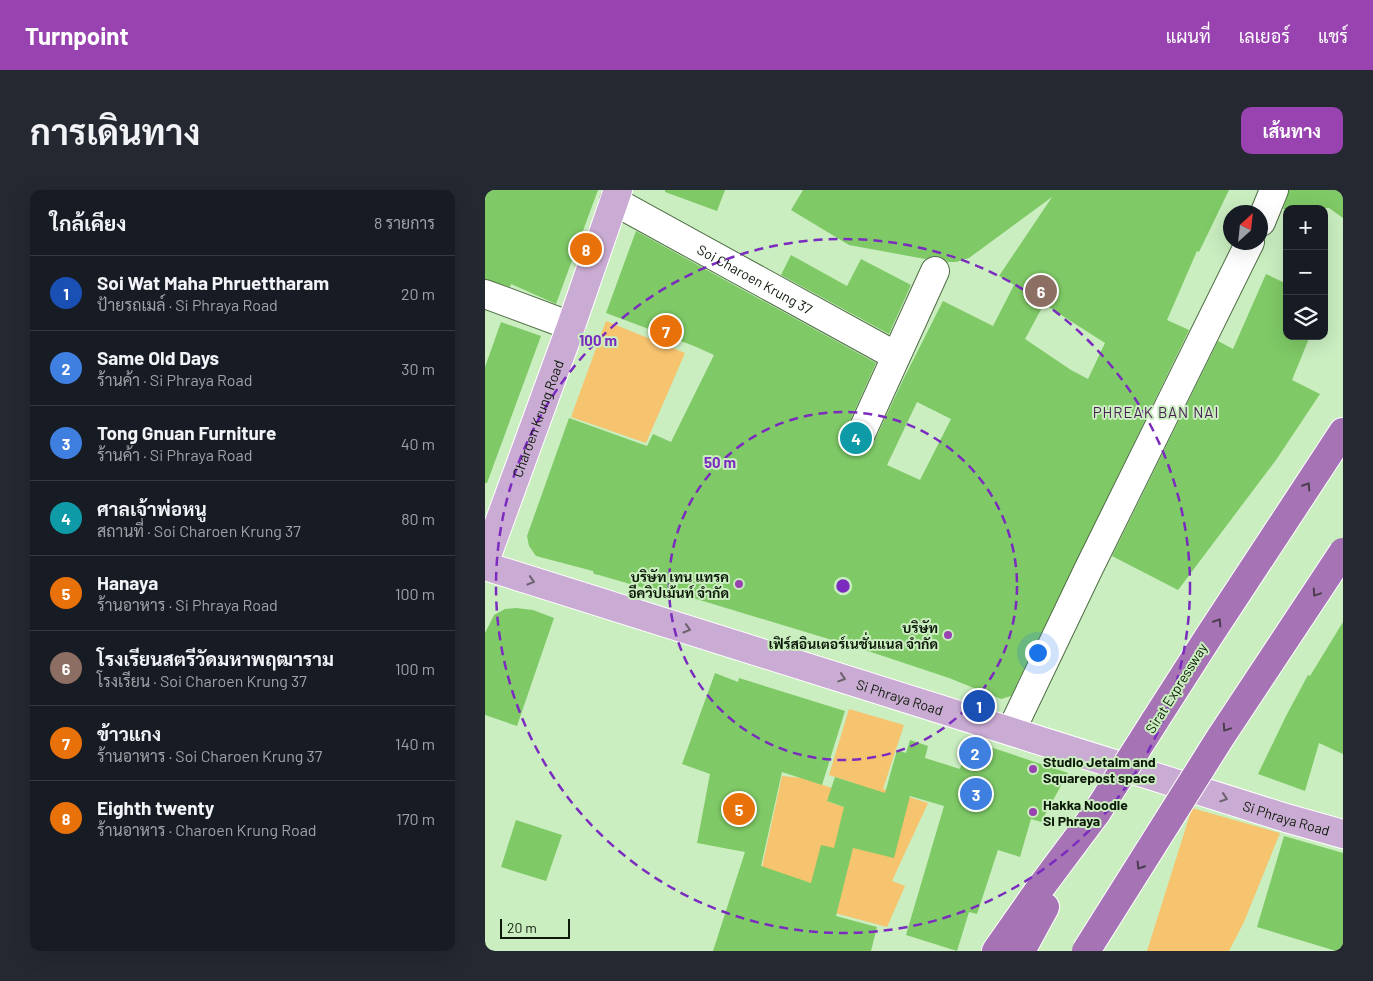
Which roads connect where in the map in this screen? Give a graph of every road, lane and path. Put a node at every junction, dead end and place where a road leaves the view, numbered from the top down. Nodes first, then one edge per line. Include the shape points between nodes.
1 (617, 193) edge
2 (1246, 250) edge
3 (935, 271) dead end
4 (485, 294) edge
5 (571, 326) junction
6 (896, 356) junction
7 (1343, 432) edge
8 (860, 436) dead end
9 (1343, 552) edge
10 (485, 561) edge
11 (485, 566) edge
12 (1011, 731) junction
13 (1097, 812) junction
14 (1343, 834) edge
15 (996, 951) edge
16 (1021, 951) edge
17 (1086, 951) edge

1 - 5 main road, Charoen Krung Road
1 - 6 street, Soi Charoen Krung 37
2 - 12 street
3 - 6 street
4 - 5 street
5 - 10 main road, Charoen Krung Road
6 - 8 street
13 -> 7 highway, Sirat Expressway, bridge
9 -> 17 highway, bridge via 1220,738
11 -> 12 main road, Si Phraya Road
12 -> 14 main road, Si Phraya Road
13 - 15 highway
13 - 16 highway, Sirat Expressway

